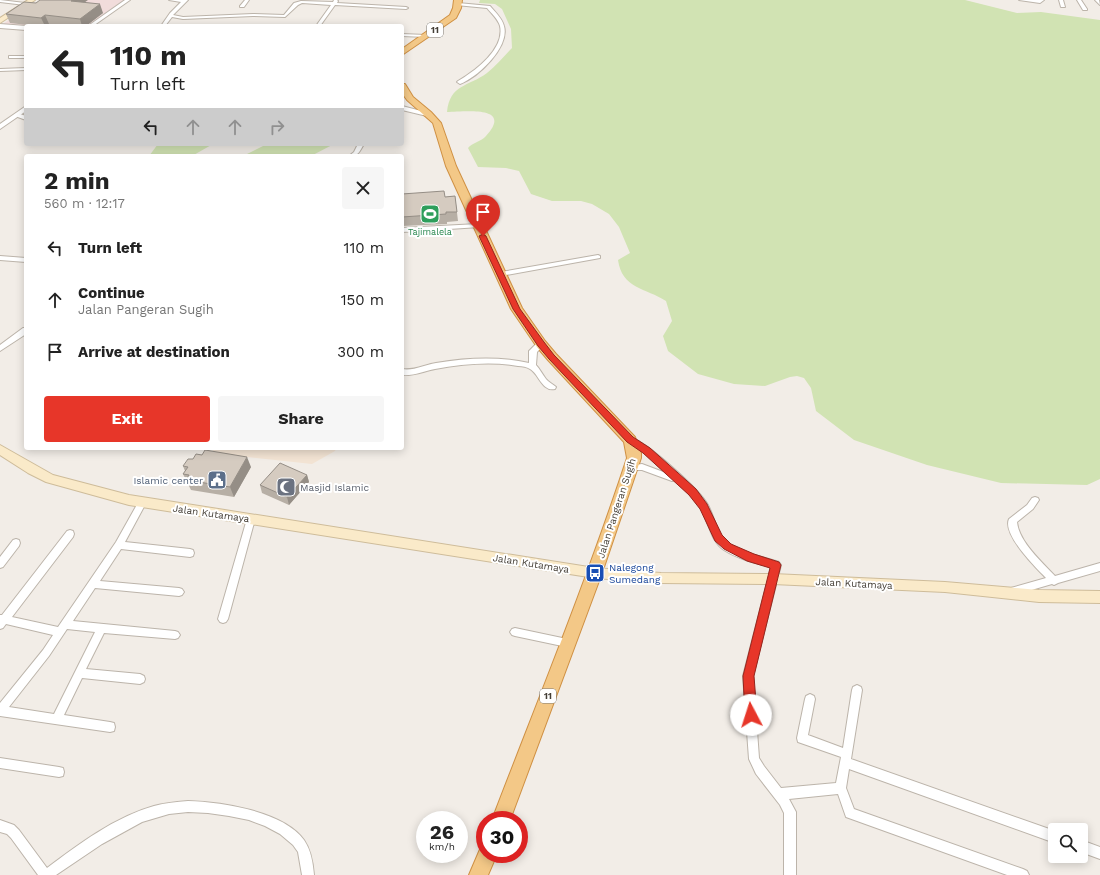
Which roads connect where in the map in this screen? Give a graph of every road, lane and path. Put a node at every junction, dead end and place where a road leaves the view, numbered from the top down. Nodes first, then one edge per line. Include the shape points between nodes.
1 (32, 0) edge
2 (128, 0) edge
3 (171, 0) edge
4 (247, 0) edge
5 (1021, 0) edge
6 (1042, 0) edge
7 (1060, 0) edge
8 (1079, 0) edge
9 (1097, 0) edge
10 (0, 1) edge
11 (185, 1) edge
12 (336, 2) edge
13 (458, 2) edge
14 (26, 4) junction
15 (1100, 4) edge
16 (242, 6) dead end
17 (1064, 6) dead end
18 (406, 8) dead end
19 (1085, 9) dead end
20 (170, 16) junction
21 (231, 16) junction
22 (0, 21) edge
23 (228, 21) dead end
24 (93, 24) edge
25 (164, 24) edge
26 (320, 24) edge
27 (0, 26) edge
28 (24, 28) edge
29 (404, 35) edge
30 (426, 36) junction
31 (404, 52) edge
32 (11, 57) dead end
33 (24, 57) edge
34 (24, 69) edge
35 (0, 70) edge
36 (460, 82) dead end
37 (404, 89) edge
38 (404, 108) edge
39 (24, 110) edge
40 (427, 114) junction
41 (17, 115) junction
42 (24, 117) edge
43 (0, 128) edge
44 (478, 226) junction
45 (404, 230) edge
46 (598, 257) dead end
47 (0, 258) edge
48 (24, 260) edge
49 (501, 274) junction
50 (24, 331) edge
51 (541, 344) junction
52 (0, 349) edge
53 (532, 366) junction
54 (404, 372) edge
55 (552, 387) dead end
56 (630, 440) junction
57 (0, 449) edge
58 (630, 468) junction
59 (680, 481) junction
60 (1035, 500) dead end
61 (142, 503) junction
62 (251, 519) junction
63 (70, 534) dead end
64 (16, 543) dead end
65 (119, 545) junction
66 (190, 553) dead end
67 (0, 564) edge
68 (1100, 568) edge
69 (595, 573) junction
70 (773, 579) junction
71 (1054, 581) junction
72 (93, 584) junction
73 (179, 592) dead end
74 (1008, 593) junction
75 (1100, 597) edge
76 (223, 619) dead end
77 (1, 621) edge
78 (62, 628) junction
79 (102, 629) junction
80 (515, 632) dead end
81 (175, 635) dead end
82 (567, 643) junction
83 (79, 673) junction
84 (140, 679) dead end
85 (857, 690) dead end
86 (810, 700) dead end
87 (0, 711) edge
88 (57, 719) junction
89 (110, 727) dead end
90 (846, 758) junction
91 (0, 763) edge
92 (59, 772) dead end
93 (841, 788) junction
94 (779, 794) junction
95 (504, 811) edge
96 (0, 826) edge
97 (1048, 834) edge
98 (1088, 849) edge
99 (1100, 853) edge
100 (484, 863) edge
101 (1006, 872) edge
102 (45, 875) edge
103 (308, 875) edge
104 (478, 875) edge
105 (790, 875) edge
106 (1023, 875) edge

1 - 14 main road
2 - 24 street
3 - 11 street
4 - 16 street
5 - 6 street
7 - 17 street
8 - 19 street
9 - 15 street
10 - 14 street
11 - 20 street
12 - 18 street
12 - 21 street via 301,2 285,16
12 - 26 street
13 - 30 highway, 11 via 453,16
13 - 36 street via 488,6 502,24 503,31 502,40 484,65
14 - 22 main road
20 - 21 street
20 - 25 street
21 - 23 street
27 - 28 street
29 - 30 street
30 - 31 highway, 11
32 - 33 street
34 - 35 street
37 - 40 highway via 414,104
38 - 40 street
39 - 41 street
40 - 44 highway via 433,118 441,132 450,166
41 - 42 street
41 - 43 street
44 - 45 street
44 - 49 highway
46 - 49 street
47 - 48 street
49 - 51 highway via 517,309
50 - 52 street
51 - 53 street via 532,355
51 - 56 highway
53 - 54 street via 478,361
53 - 55 street via 543,381
56 - 58 highway, Jalan Pangeran Sugih / 11 via 634,453
56 - 59 street via 646,450
57 - 61 main road, Jalan Kutamaya via 50,479
58 - 59 street via 645,467
58 - 69 highway, Jalan Pangeran Sugih / 11
59 - 70 street via 704,506 718,538 727,546 751,558 776,565
60 - 71 street via 1024,513 1012,521 1012,525 1029,555
61 - 62 main road, Jalan Kutamaya
61 - 65 street
62 - 69 main road, Jalan Kutamaya
62 - 76 street
63 - 77 street
64 - 67 street
65 - 66 street
65 - 72 street
68 - 71 street
69 - 70 main road, Jalan Kutamaya via 661,578
69 - 82 highway, Jalan Pangeran Sugih / 11
70 - 74 main road, Jalan Kutamaya via 945,587
70 - 94 street via 748,676 754,759
71 - 74 street
72 - 73 street
72 - 78 street
74 - 75 main road, Jalan Kutamaya
77 - 78 street
78 - 79 street
78 - 87 street via 46,653
79 - 81 street
79 - 83 street
80 - 82 street
82 - 95 highway, Jalan Pangeran Sugih / 11
83 - 84 street
83 - 88 street
85 - 90 street
86 - 90 street via 802,738
87 - 88 street
88 - 89 street
90 - 93 street
90 - 97 street
91 - 92 street
93 - 94 street
93 - 101 street via 850,813
94 - 105 street via 790,812
96 - 102 street via 10,829 15,834
98 - 99 street
100 - 104 highway
101 - 106 street
102 - 103 street via 134,819 154,811 193,805 213,807 264,820 284,830 297,842 305,857

